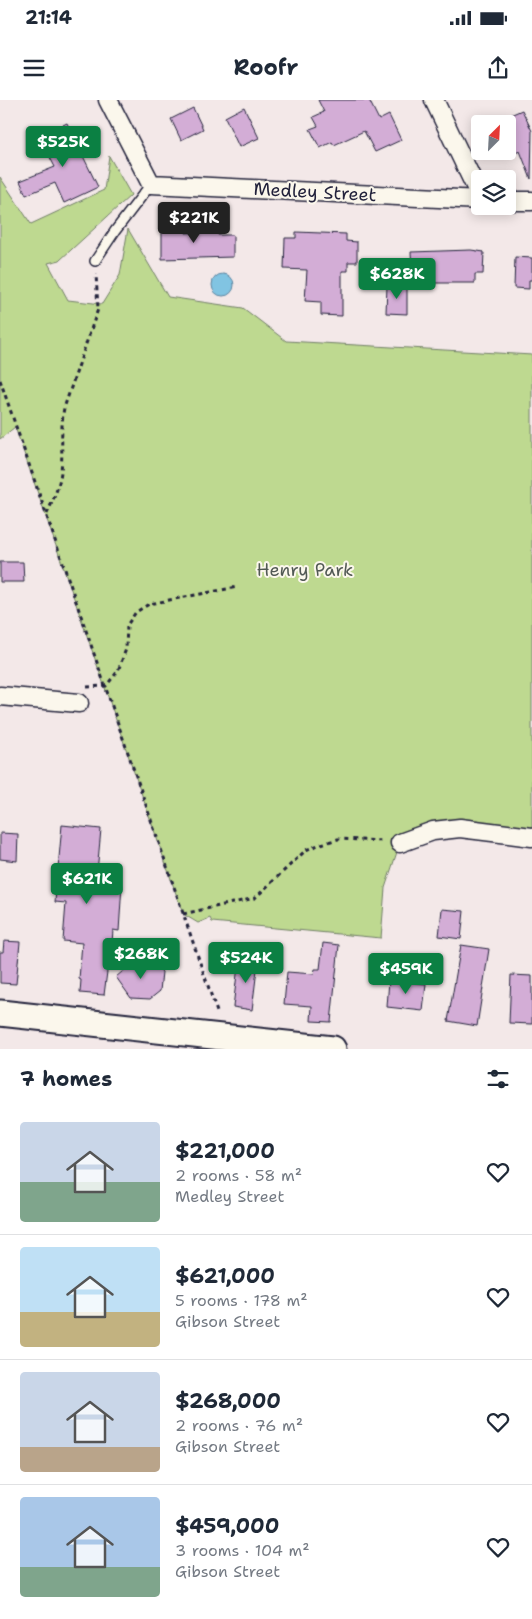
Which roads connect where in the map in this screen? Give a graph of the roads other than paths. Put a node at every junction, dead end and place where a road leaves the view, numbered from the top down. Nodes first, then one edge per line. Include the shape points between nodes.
1 (108, 100) edge
2 (434, 100) edge
3 (471, 179) edge
4 (150, 184) junction
5 (471, 198) edge
6 (516, 201) edge
7 (532, 202) edge
8 (95, 260) road end
9 (0, 696) edge
10 (79, 703) road end
11 (532, 836) edge
12 (400, 843) road end
13 (0, 1013) edge
14 (307, 1047) edge
15 (333, 1049) edge

1 - 4 street
2 - 3 street
4 - 5 street, Medley Street
4 - 8 lane
6 - 7 street
9 - 10 street
11 - 12 street via 460,828 433,831
13 - 14 main road
14 - 15 main road

